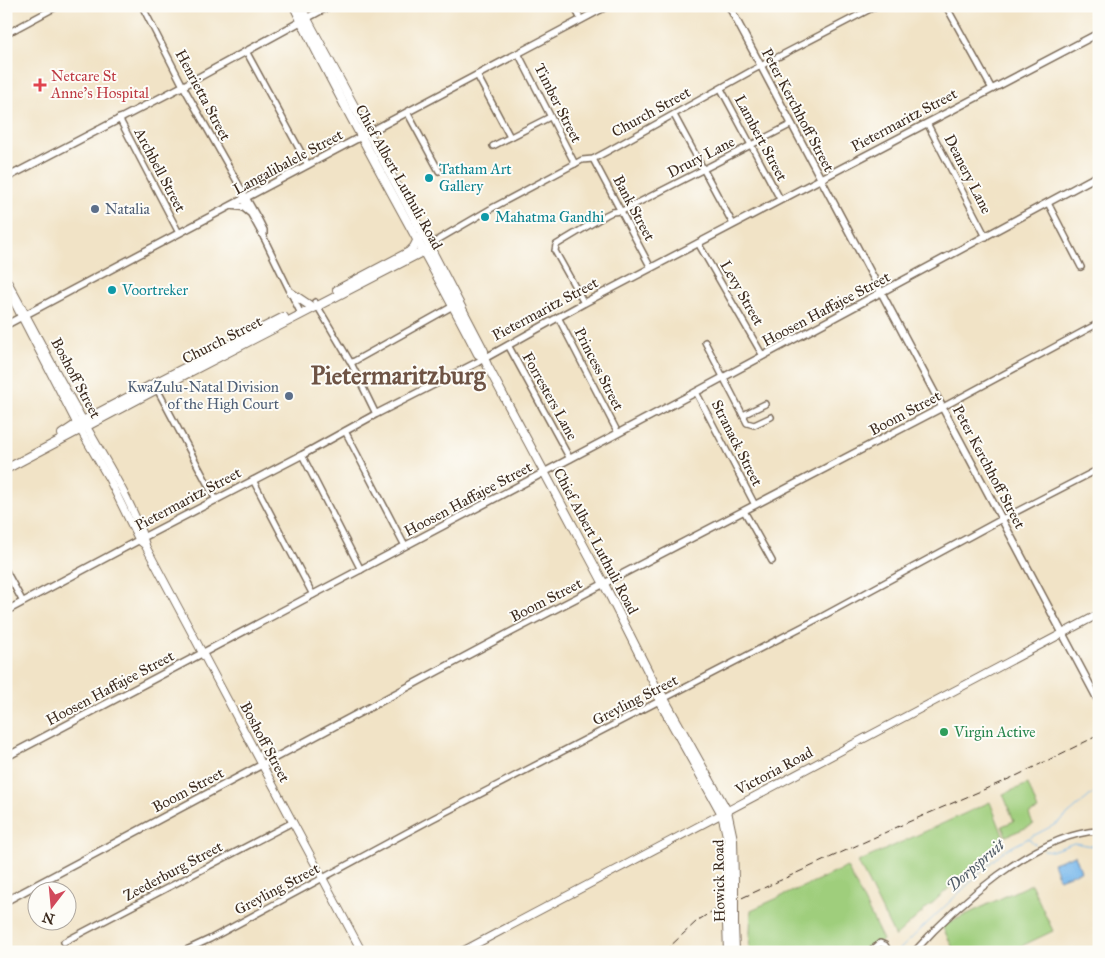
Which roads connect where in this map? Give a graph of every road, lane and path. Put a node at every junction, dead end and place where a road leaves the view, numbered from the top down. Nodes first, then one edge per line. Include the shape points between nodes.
1 (58, 6) edge
2 (142, 6) edge
3 (294, 6) edge
4 (300, 6) edge
5 (329, 6) edge
6 (574, 6) edge
7 (607, 6) edge
8 (729, 6) edge
9 (876, 6) edge
10 (946, 6) edge
11 (304, 20) junction
12 (581, 20) junction
13 (1099, 33) edge
14 (6, 34) edge
15 (246, 51) junction
16 (518, 53) junction
17 (761, 66) junction
18 (477, 75) junction
19 (183, 86) junction
20 (721, 89) junction
21 (992, 89) junction
22 (407, 112) junction
23 (674, 115) junction
24 (550, 117) junction
25 (119, 118) junction
26 (927, 123) junction
27 (792, 124) junction
28 (365, 135) junction
29 (510, 137) junction
30 (493, 146) dead end
31 (751, 146) junction
32 (593, 159) junction
33 (575, 164) junction
34 (308, 165) junction
35 (705, 170) junction
36 (439, 171) dead end
37 (1099, 175) edge
38 (6, 178) edge
39 (821, 178) junction
40 (244, 198) junction
41 (780, 199) junction
42 (1048, 203) junction
43 (233, 206) junction
44 (622, 211) junction
45 (249, 212) junction
46 (734, 224) junction
47 (180, 233) junction
48 (986, 237) junction
49 (264, 238) junction
50 (418, 239) junction
51 (698, 243) junction
52 (427, 246) junction
53 (1081, 267) dead end
54 (652, 268) junction
55 (6, 279) edge
56 (6, 287) edge
57 (291, 293) junction
58 (882, 293) junction
59 (584, 303) junction
60 (314, 304) junction
61 (453, 306) junction
62 (300, 312) junction
63 (24, 316) junction
64 (558, 317) junction
65 (1099, 323) edge
66 (6, 325) edge
67 (705, 342) dead end
68 (508, 345) junction
69 (763, 356) junction
70 (484, 358) junction
71 (351, 363) junction
72 (724, 377) junction
73 (157, 389) junction
74 (696, 392) junction
75 (765, 404) dead end
76 (943, 407) junction
77 (376, 414) junction
78 (743, 415) junction
79 (771, 417) dead end
80 (82, 425) junction
81 (344, 432) junction
82 (618, 433) junction
83 (302, 455) junction
84 (570, 459) junction
85 (6, 464) edge
86 (6, 469) edge
87 (1099, 469) edge
88 (545, 472) junction
89 (253, 480) junction
90 (216, 500) junction
91 (755, 506) junction
92 (744, 511) junction
93 (1002, 519) junction
94 (142, 539) junction
95 (405, 546) junction
96 (772, 561) dead end
97 (361, 570) junction
98 (6, 571) edge
99 (604, 584) junction
100 (313, 595) junction
101 (23, 602) junction
102 (6, 611) edge
103 (1099, 614) edge
104 (1063, 633) junction
105 (202, 653) junction
106 (662, 700) junction
107 (1099, 702) edge
108 (6, 757) edge
109 (262, 766) junction
110 (724, 813) junction
111 (293, 822) junction
112 (1099, 831) edge
113 (322, 879) junction
114 (6, 901) edge
115 (730, 924) junction
116 (64, 942) dead end
117 (182, 952) edge
118 (362, 952) edge
119 (461, 952) edge
120 (728, 952) edge
121 (735, 952) edge
122 (870, 952) edge
123 (889, 952) edge
124 (914, 952) edge

1 - 14 street
2 - 19 street, Henrietta Street
3 - 11 main road, Chief Albert Luthuli Road
4 - 11 main road, Chief Albert Luthuli Road
5 - 11 street
6 - 12 street
7 - 12 street, Langalibalele Street
8 - 17 street, Peter Kerchhoff Street
9 - 17 street, Church Street
10 - 21 street
11 - 15 street
11 - 28 main road, Chief Albert Luthuli Road
12 - 16 street, Langalibalele Street
13 - 21 street, Pietermaritz Street
15 - 19 street
15 - 34 street
16 - 18 street, Langalibalele Street
16 - 24 street, Timber Street
17 - 20 street, Church Street
17 - 27 street, Peter Kerchhoff Street
18 - 22 street, Langalibalele Street
18 - 29 street
19 - 25 street
19 - 40 street, Henrietta Street
20 - 23 street, Church Street
20 - 31 street, Lambert Street
21 - 26 street, Pietermaritz Street
22 - 28 street, Langalibalele Street
22 - 36 street
23 - 32 street, Church Street
23 - 35 street
24 - 29 street
24 - 33 street, Timber Street
25 - 38 street
25 - 47 street, Archbell Street
26 - 39 street, Pietermaritz Street
26 - 48 street, Deanery Lane
27 - 31 street, Drury Lane
27 - 39 street, Peter Kerchhoff Street
28 - 34 street, Langalibalele Street
28 - 50 main road, Chief Albert Luthuli Road
28 - 52 main road, Chief Albert Luthuli Road
29 - 30 street
31 - 35 street, Drury Lane
31 - 41 street, Lambert Street
32 - 33 street, Church Street
32 - 44 street, Bank Street
33 - 52 street, Church Street
34 - 40 street, Langalibalele Street
35 - 44 street, Drury Lane
35 - 46 street
37 - 42 street, Hoosen Haffajee Street
39 - 41 street, Pietermaritz Street
39 - 58 street, Peter Kerchhoff Street
40 - 43 street, Langalibalele Street
40 - 45 street, Henrietta Street
40 - 49 street, Henrietta Street via 264,230
41 - 46 street, Pietermaritz Street
42 - 48 street, Hoosen Haffajee Street
42 - 53 street
43 - 45 street via 243,207
43 - 47 street, Langalibalele Street
44 - 54 street, Bank Street
44 - 59 street, Drury Lane via 606,215 555,246
45 - 49 street, Henrietta Street
46 - 51 street, Pietermaritz Street
47 - 63 street, Langalibalele Street
48 - 58 street, Hoosen Haffajee Street
49 - 57 street, Henrietta Street
50 - 52 main road, Chief Albert Luthuli Road
50 - 60 main road, Church Street via 409,252
51 - 54 street, Pietermaritz Street
51 - 69 street, Levy Street
52 - 60 main road, Church Street
52 - 61 main road, Chief Albert Luthuli Road
52 - 70 main road, Chief Albert Luthuli Road via 484,351
54 - 59 street, Pietermaritz Street
55 - 63 main road, Boshoff Street
56 - 63 main road, Boshoff Street
57 - 60 main road
57 - 62 street, Henrietta Street
58 - 69 street, Hoosen Haffajee Street
58 - 76 street, Peter Kerchhoff Street
59 - 64 street, Pietermaritz Street
60 - 62 main road, Church Street
60 - 71 street
61 - 70 main road, Chief Albert Luthuli Road via 478,354
61 - 71 street
62 - 73 main road, Church Street
62 - 80 main road, Church Street
63 - 66 street, Langalibalele Street
63 - 80 main road, Boshoff Street
64 - 68 street, Pietermaritz Street
64 - 82 street, Princess Street
65 - 76 street, Boom Street
67 - 72 street
68 - 70 street, Pietermaritz Street
68 - 84 street, Forresters Lane
69 - 72 street, Hoosen Haffajee Street
70 - 77 street, Pietermaritz Street
70 - 88 main road, Chief Albert Luthuli Road
71 - 77 street
72 - 74 street, Hoosen Haffajee Street
72 - 78 street
73 - 80 main road, Church Street
73 - 90 street
74 - 82 street, Hoosen Haffajee Street
74 - 91 street, Stranack Street
75 - 78 street
76 - 91 street, Boom Street
76 - 93 street, Peter Kerchhoff Street
77 - 81 street, Pietermaritz Street
78 - 79 street via 750,425
80 - 85 main road, Church Street
80 - 86 main road, Church Street
80 - 94 main road, Boshoff Street via 127,498
81 - 83 street, Pietermaritz Street
81 - 95 street
82 - 84 street, Hoosen Haffajee Street
83 - 89 street, Pietermaritz Street
83 - 97 street
84 - 88 street, Hoosen Haffajee Street
87 - 93 street, Greyling Street
88 - 95 street, Hoosen Haffajee Street
88 - 99 main road, Chief Albert Luthuli Road
89 - 90 street, Pietermaritz Street
89 - 100 street
90 - 94 street, Pietermaritz Street
91 - 92 street, Boom Street
92 - 96 street
92 - 99 street, Boom Street
93 - 104 street, Peter Kerchhoff Street
93 - 106 street, Greyling Street
94 - 101 street, Pietermaritz Street
94 - 105 main road, Boshoff Street
95 - 97 street, Hoosen Haffajee Street
97 - 100 street, Hoosen Haffajee Street
98 - 101 street
99 - 106 main road, Chief Albert Luthuli Road
99 - 109 street, Boom Street
100 - 105 street, Hoosen Haffajee Street
101 - 102 street, Pietermaritz Street
103 - 104 main road, Victoria Road
104 - 107 street, Peter Kerchhoff Street
104 - 110 main road, Victoria Road
105 - 108 street, Hoosen Haffajee Street
105 - 109 main road, Boshoff Street
106 - 110 main road, Chief Albert Luthuli Road
106 - 113 street, Greyling Street
109 - 111 main road, Boshoff Street
109 - 114 street, Boom Street
110 - 115 main road, Howick Road, bridge via 734,839
110 - 119 main road, Victoria Road
111 - 113 main road, Boshoff Street
111 - 116 street, Zeederburg Street
112 - 124 street via 1071,836 1028,855 981,888
113 - 117 street, Greyling Street
113 - 118 main road, Boshoff Street
115 - 120 main road, Howick Road
115 - 121 main road, Howick Road
122 - 123 street via 880,943

